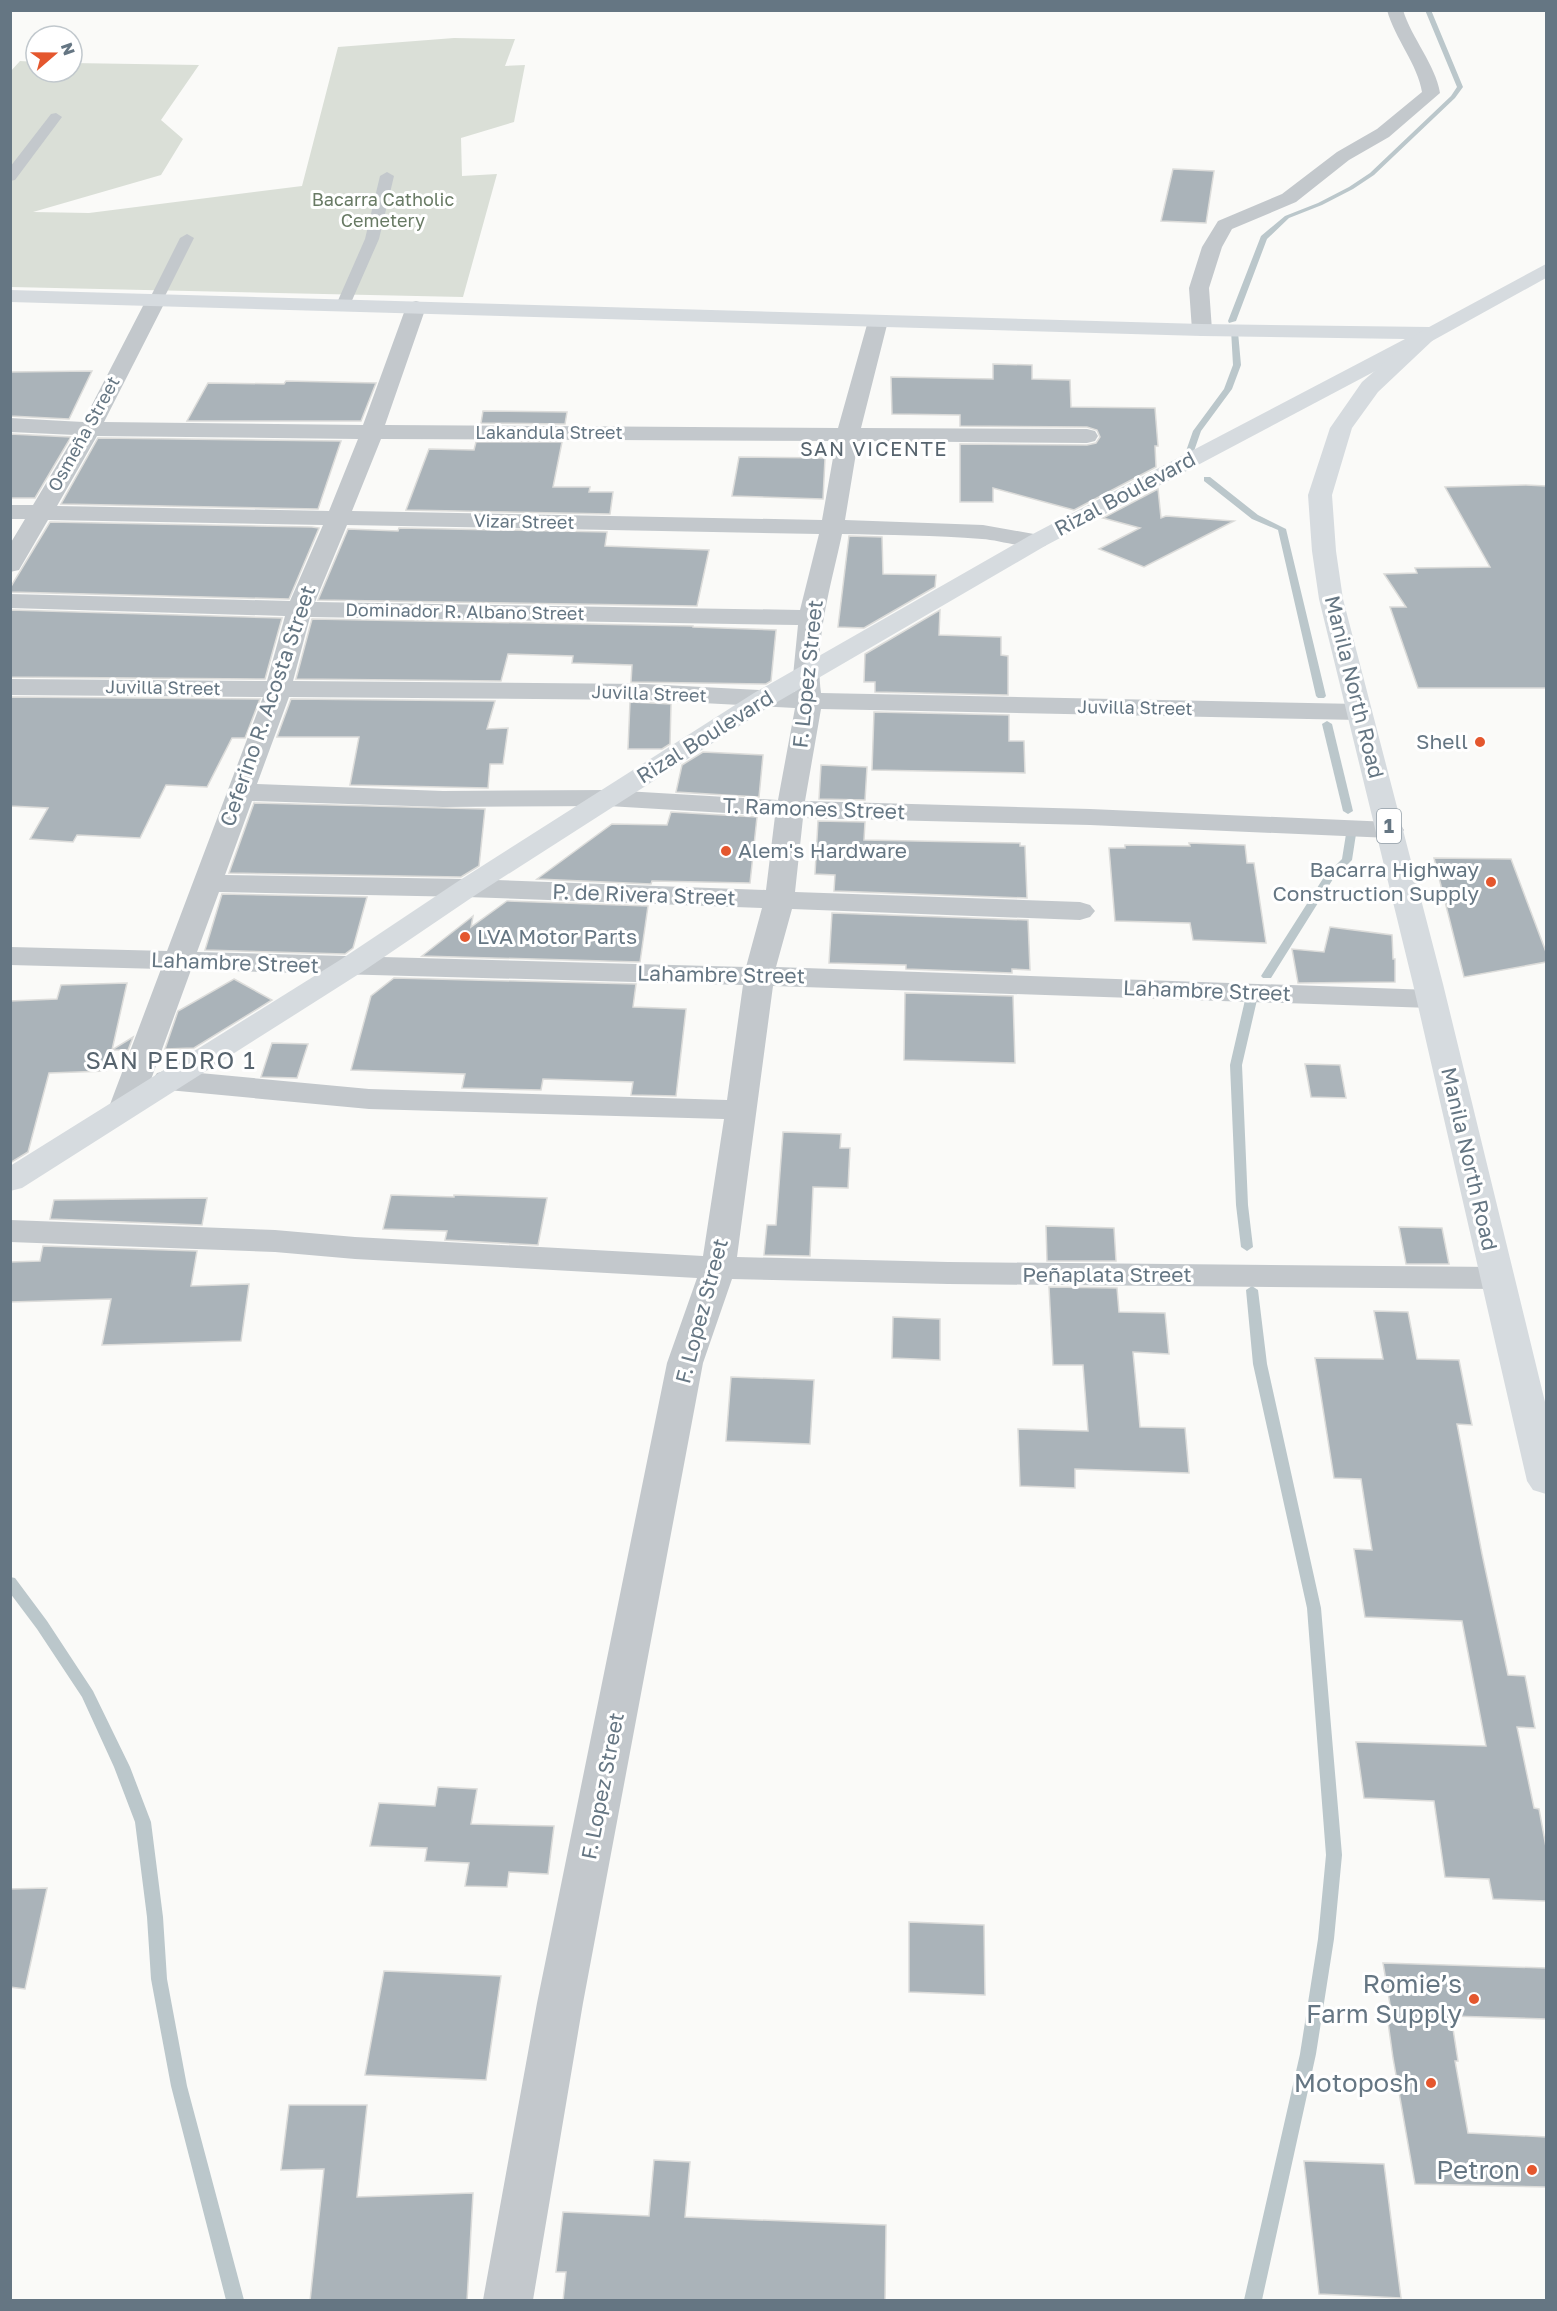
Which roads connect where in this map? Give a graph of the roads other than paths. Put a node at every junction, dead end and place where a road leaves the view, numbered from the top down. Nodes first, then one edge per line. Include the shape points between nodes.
1 (1395, 10) edge
2 (56, 117) dead end
3 (387, 176) dead end
4 (10, 177) edge
5 (187, 238) dead end
6 (1546, 270) edge
7 (10, 296) edge
8 (155, 302) junction
9 (343, 305) junction
10 (416, 308) junction
11 (878, 321) junction
12 (1202, 330) junction
13 (1428, 335) junction
14 (10, 425) edge
15 (90, 429) junction
16 (372, 432) junction
17 (848, 434) junction
18 (1087, 436) dead end
19 (10, 512) edge
20 (40, 513) junction
21 (338, 518) junction
22 (832, 528) junction
23 (1037, 541) junction
24 (10, 565) edge
25 (10, 601) edge
26 (298, 609) junction
27 (811, 618) junction
28 (10, 687) edge
29 (808, 689) junction
30 (278, 691) junction
31 (762, 699) junction
32 (1359, 712) junction
33 (239, 792) junction
34 (608, 798) junction
35 (790, 809) junction
36 (1390, 830) junction
37 (207, 883) junction
38 (467, 888) junction
39 (779, 901) junction
40 (1080, 911) dead end
41 (10, 956) edge
42 (179, 962) junction
43 (351, 966) junction
44 (759, 976) junction
45 (1431, 999) junction
46 (168, 1080) junction
47 (125, 1107) junction
48 (742, 1110) junction
49 (10, 1181) edge
50 (10, 1231) edge
51 (718, 1268) junction
52 (1497, 1278) junction
53 (1546, 1480) edge
54 (508, 2301) edge

1 - 12 street via 1401,30 1430,80 1431,93 1383,133 1343,156 1289,198 1226,225 1212,247 1199,288
2 - 4 lane
3 - 9 lane via 372,239
5 - 8 lane
6 - 13 main road, Manila North Road / 1
7 - 8 main road
8 - 9 main road
8 - 15 street, Osmeña Street
9 - 10 main road
10 - 11 main road
10 - 16 street, Ceferino R. Acosta Street
11 - 12 main road
11 - 17 street, F. Lopez Street
12 - 13 main road
13 - 23 main road, Rizal Boulevard
13 - 32 main road, Manila North Road / 1 via 1370,387 1341,428 1320,495 1331,599
14 - 15 street, Lakandula Street
15 - 16 street, Lakandula Street
15 - 20 street, Osmeña Street
16 - 17 street, Lakandula Street
16 - 21 street, Ceferino R. Acosta Street
17 - 18 street, Lakandula Street
17 - 22 street, F. Lopez Street
19 - 20 street, Vizar Street
20 - 21 street, Vizar Street
20 - 24 street, Osmeña Street
21 - 22 street, Vizar Street
21 - 26 street, Ceferino R. Acosta Street
22 - 23 street, Vizar Street via 957,530
22 - 27 street, F. Lopez Street
23 - 29 main road, Rizal Boulevard
25 - 26 street, Dominador R. Albano Street
26 - 27 street, Dominador R. Albano Street
26 - 30 street, Ceferino R. Acosta Street
27 - 29 street, F. Lopez Street
28 - 30 street, Juvilla Street
29 - 31 main road, Rizal Boulevard
29 - 32 street, Juvilla Street
29 - 35 street, F. Lopez Street
30 - 31 street, Juvilla Street via 645,692
30 - 33 street, Ceferino R. Acosta Street
31 - 34 main road, Rizal Boulevard
32 - 36 main road, Manila North Road / 1
33 - 34 street, T. Ramones Street via 443,799
33 - 37 street, Ceferino R. Acosta Street
34 - 35 street, T. Ramones Street
34 - 38 main road, Rizal Boulevard
35 - 36 street, T. Ramones Street
35 - 39 street, F. Lopez Street
36 - 45 main road, Manila North Road / 1
37 - 38 street, P. de Rivera Street
37 - 42 street, Ceferino R. Acosta Street
38 - 39 street, P. de Rivera Street
38 - 43 main road, Rizal Boulevard
39 - 40 street, P. de Rivera Street
39 - 44 street, F. Lopez Street
41 - 42 street, Lahambre Street
42 - 43 street, Lahambre Street
42 - 47 street, Ceferino R. Acosta Street
43 - 44 street, Lahambre Street
43 - 46 main road, Rizal Boulevard
44 - 45 street, Lahambre Street
44 - 48 street, F. Lopez Street
45 - 52 main road, Manila North Road / 1
46 - 47 main road, Rizal Boulevard
46 - 48 street via 369,1099
47 - 49 main road, Rizal Boulevard
48 - 51 street, F. Lopez Street
50 - 51 street, Peñaplata Street via 275,1241
51 - 52 street, Peñaplata Street
51 - 54 street, F. Lopez Street via 685,1363 560,2004
52 - 53 main road, Manila North Road / 1

